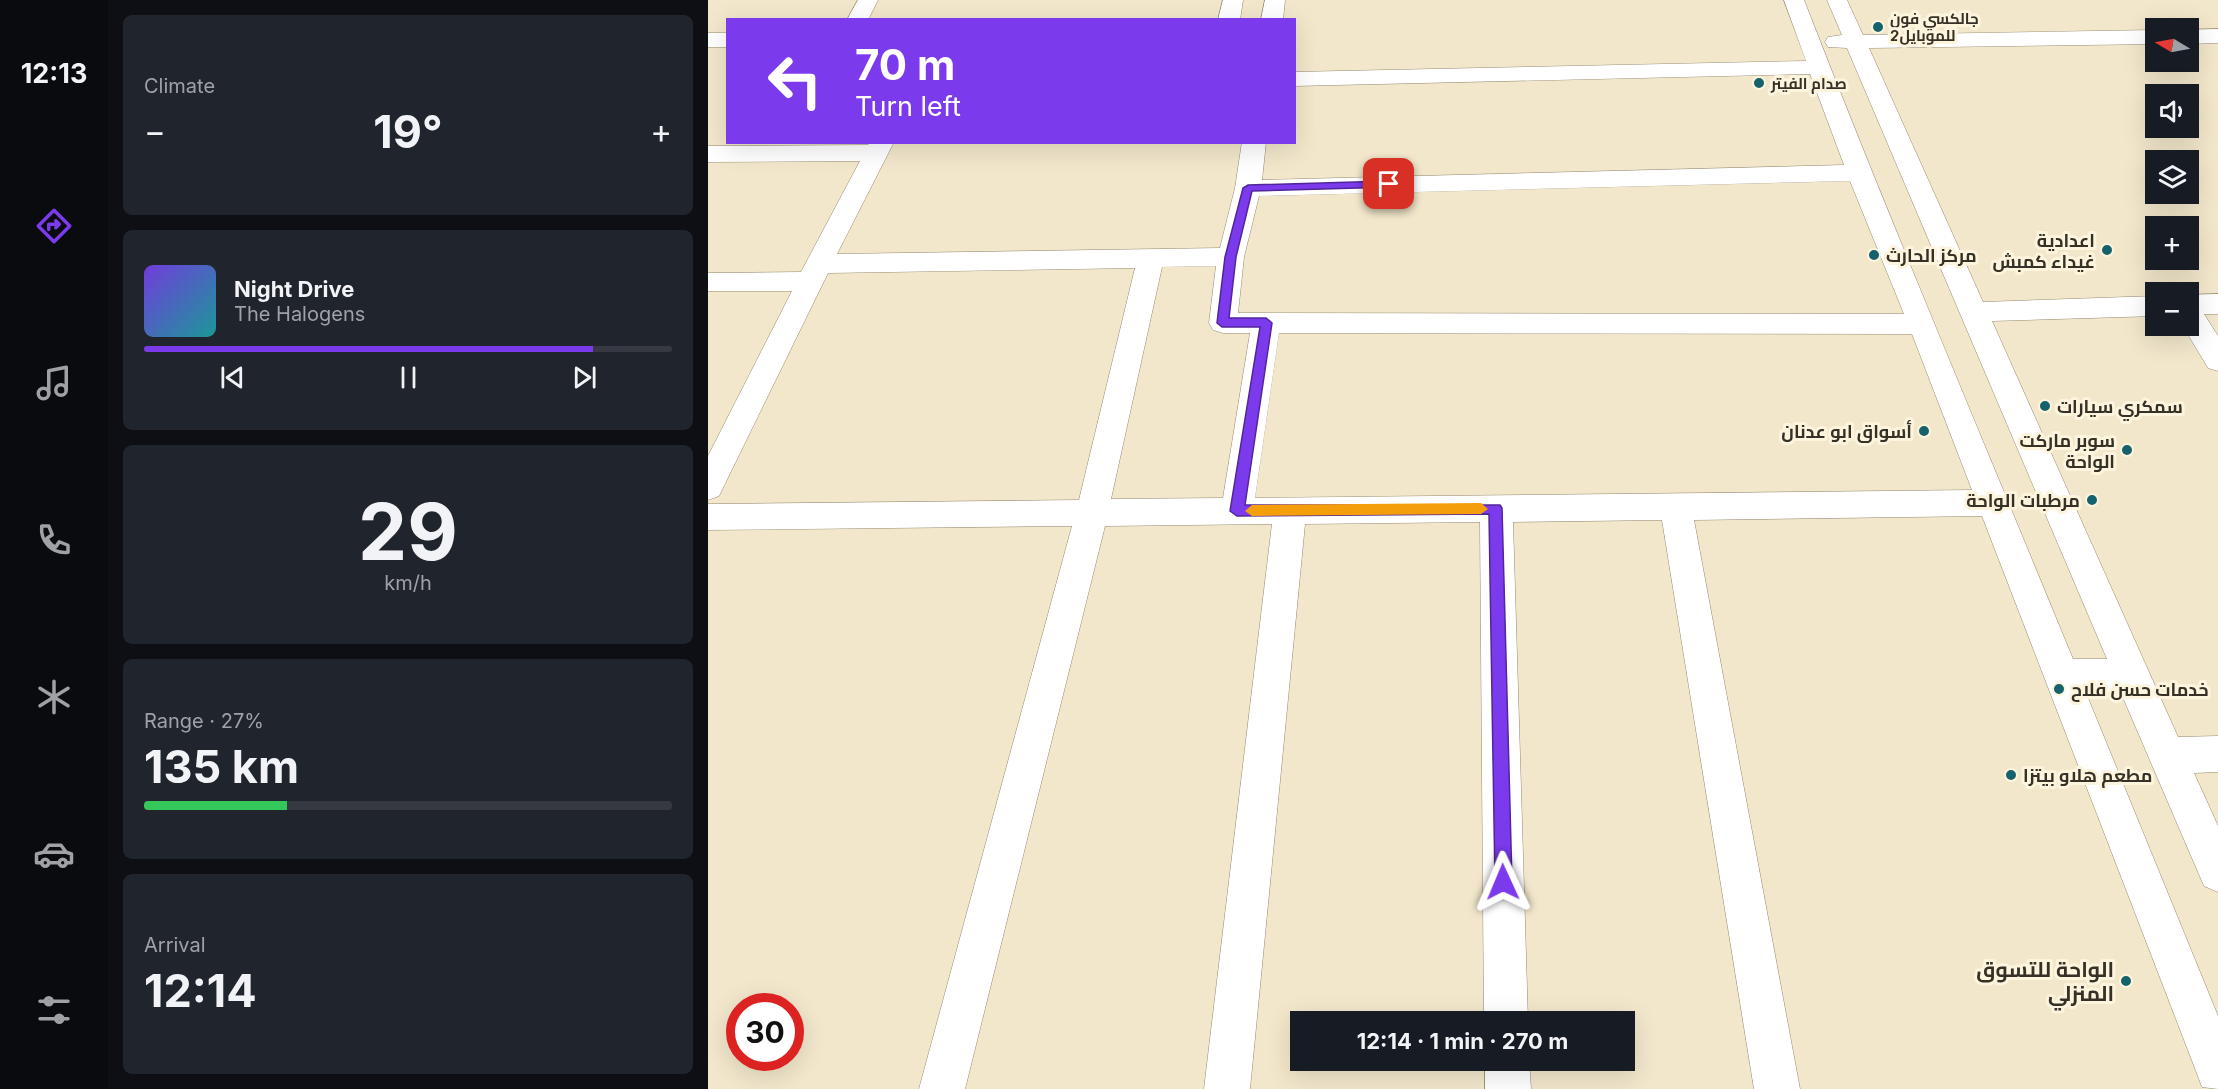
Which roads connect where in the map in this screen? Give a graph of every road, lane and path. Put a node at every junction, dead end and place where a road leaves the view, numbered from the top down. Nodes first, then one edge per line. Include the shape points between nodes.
1 (868, 0) edge
2 (1233, 0) edge
3 (1275, 0) edge
4 (1794, 0) edge
5 (1837, 0) edge
6 (858, 18) edge
7 (1229, 18) edge
8 (1272, 18) edge
9 (2218, 36) edge
10 (2145, 37) edge
11 (2199, 37) edge
12 (708, 40) edge
13 (726, 40) edge
14 (1855, 42) junction
15 (1815, 55) junction
16 (1296, 79) edge
17 (1254, 144) edge
18 (880, 148) edge
19 (708, 154) edge
20 (1859, 173) junction
21 (1248, 188) junction
22 (1231, 257) junction
23 (1151, 258) junction
24 (814, 272) junction
25 (708, 282) edge
26 (2218, 304) edge
27 (2199, 305) edge
28 (2145, 306) edge
29 (1973, 312) junction
30 (1266, 323) junction
31 (1922, 324) junction
32 (2199, 329) edge
33 (2218, 360) edge
34 (708, 487) edge
35 (1993, 503) junction
36 (1676, 507) junction
37 (1496, 508) junction
38 (1237, 511) junction
39 (1290, 511) junction
40 (1092, 513) junction
41 (708, 517) edge
42 (2061, 676) junction
43 (2132, 676) junction
44 (2218, 754) edge
45 (2167, 756) junction
46 (2218, 872) edge
47 (1506, 1011) edge
48 (1507, 1071) edge
49 (2218, 1071) edge
50 (942, 1089) edge
51 (1227, 1089) edge
52 (1508, 1089) edge
53 (1777, 1089) edge

1 - 6 street
2 - 7 street
3 - 8 street
4 - 15 street
5 - 14 street
9 - 11 street
10 - 14 street
12 - 13 street
14 - 15 street
14 - 29 street
15 - 16 street
15 - 20 street
17 - 21 street
18 - 19 street
18 - 24 street
20 - 21 street
20 - 31 street
21 - 22 street
22 - 23 street
22 - 30 street via 1222,323
23 - 24 street
23 - 40 street
24 - 25 street
24 - 34 street
26 - 27 street
28 - 29 street
29 - 43 street
30 - 31 street
30 - 38 street
31 - 35 street
32 - 33 street
35 - 36 street
35 - 42 street
36 - 37 street
36 - 53 street
37 - 39 street
37 - 47 street
38 - 39 street
38 - 40 street
39 - 51 street
40 - 41 street
40 - 50 street
42 - 43 street
42 - 49 street
43 - 45 street
44 - 45 street
45 - 46 street
48 - 52 street

